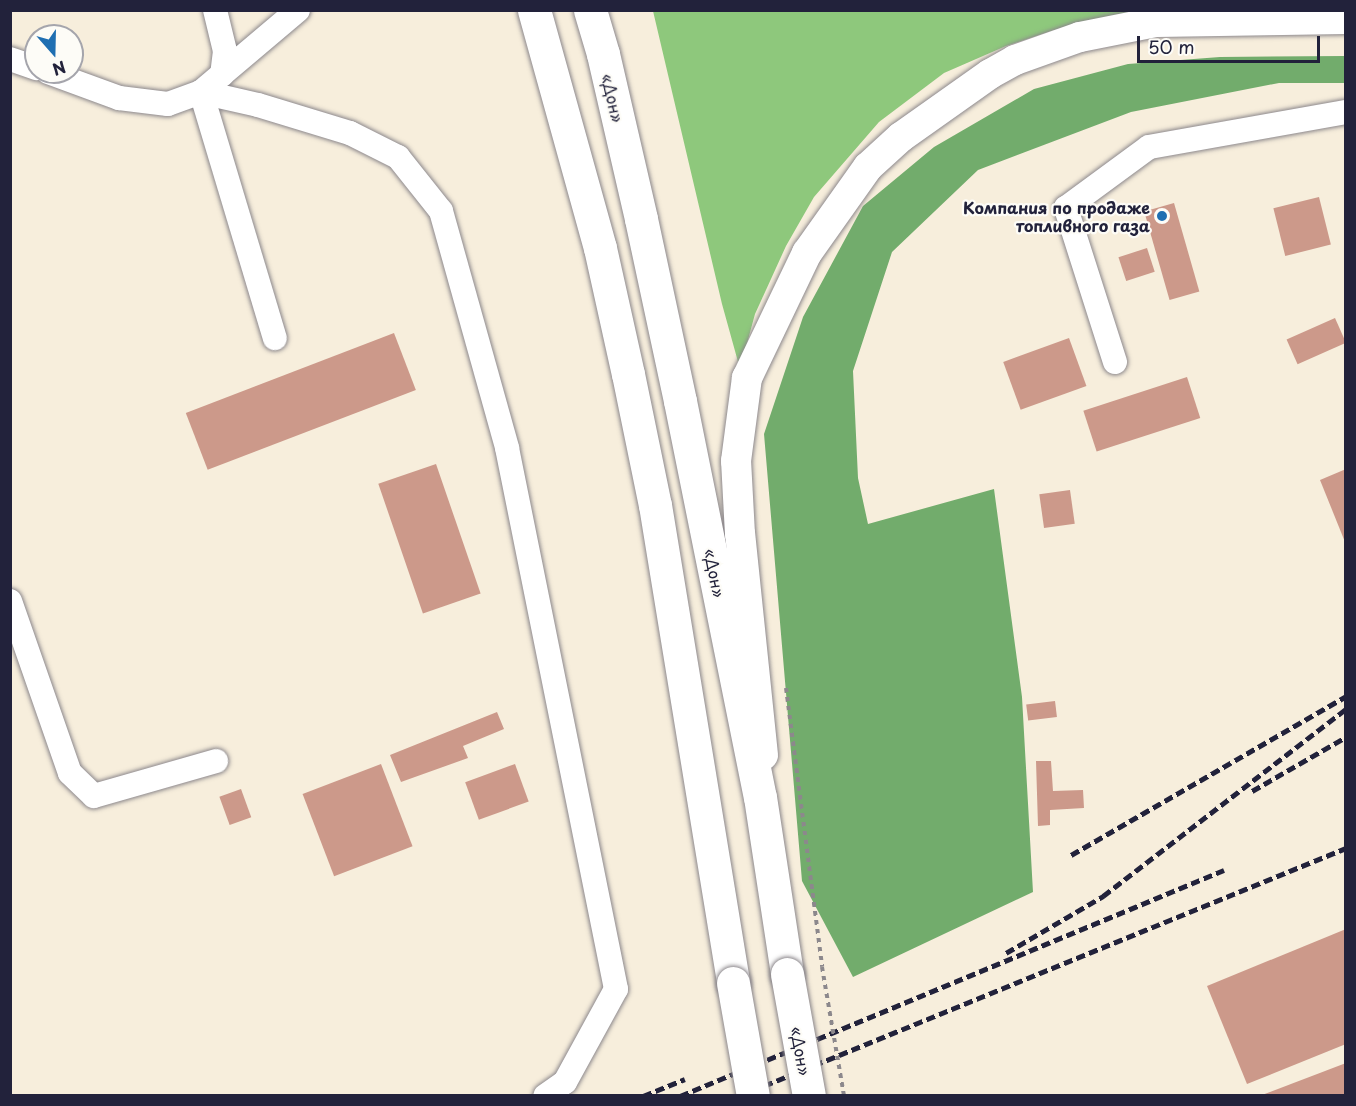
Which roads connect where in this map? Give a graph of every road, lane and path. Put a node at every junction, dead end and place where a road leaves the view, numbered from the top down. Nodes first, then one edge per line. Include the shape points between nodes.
1 (216, 10) edge
2 (298, 10) edge
3 (534, 10) edge
4 (590, 10) edge
5 (1346, 19) edge
6 (222, 75) junction
7 (81, 84) edge
8 (201, 92) junction
9 (1346, 112) edge
10 (275, 338) dead end
11 (1115, 362) dead end
12 (10, 601) edge
13 (784, 677) dead end
14 (216, 761) dead end
15 (760, 797) junction
16 (545, 1095) edge
17 (753, 1095) edge
18 (809, 1095) edge
19 (844, 1095) edge

1 - 6 lane via 225,51
2 - 6 lane
3 - 17 highway, bridge via 600,248 655,505
4 - 15 highway, «Дон» via 677,390
5 - 15 main road via 1156,22 1080,37 1015,60 990,74 901,137 868,167 807,253 747,378 735,461 764,747
6 - 8 lane
7 - 8 lane via 119,98 168,104
8 - 10 lane
8 - 16 lane via 350,133 398,157 441,211 507,448 616,989 566,1083
9 - 11 lane via 1149,147 1066,208
12 - 14 lane via 70,773 94,796
13 - 19 path, bridge via 822,967
15 - 18 highway, «Дон», bridge

